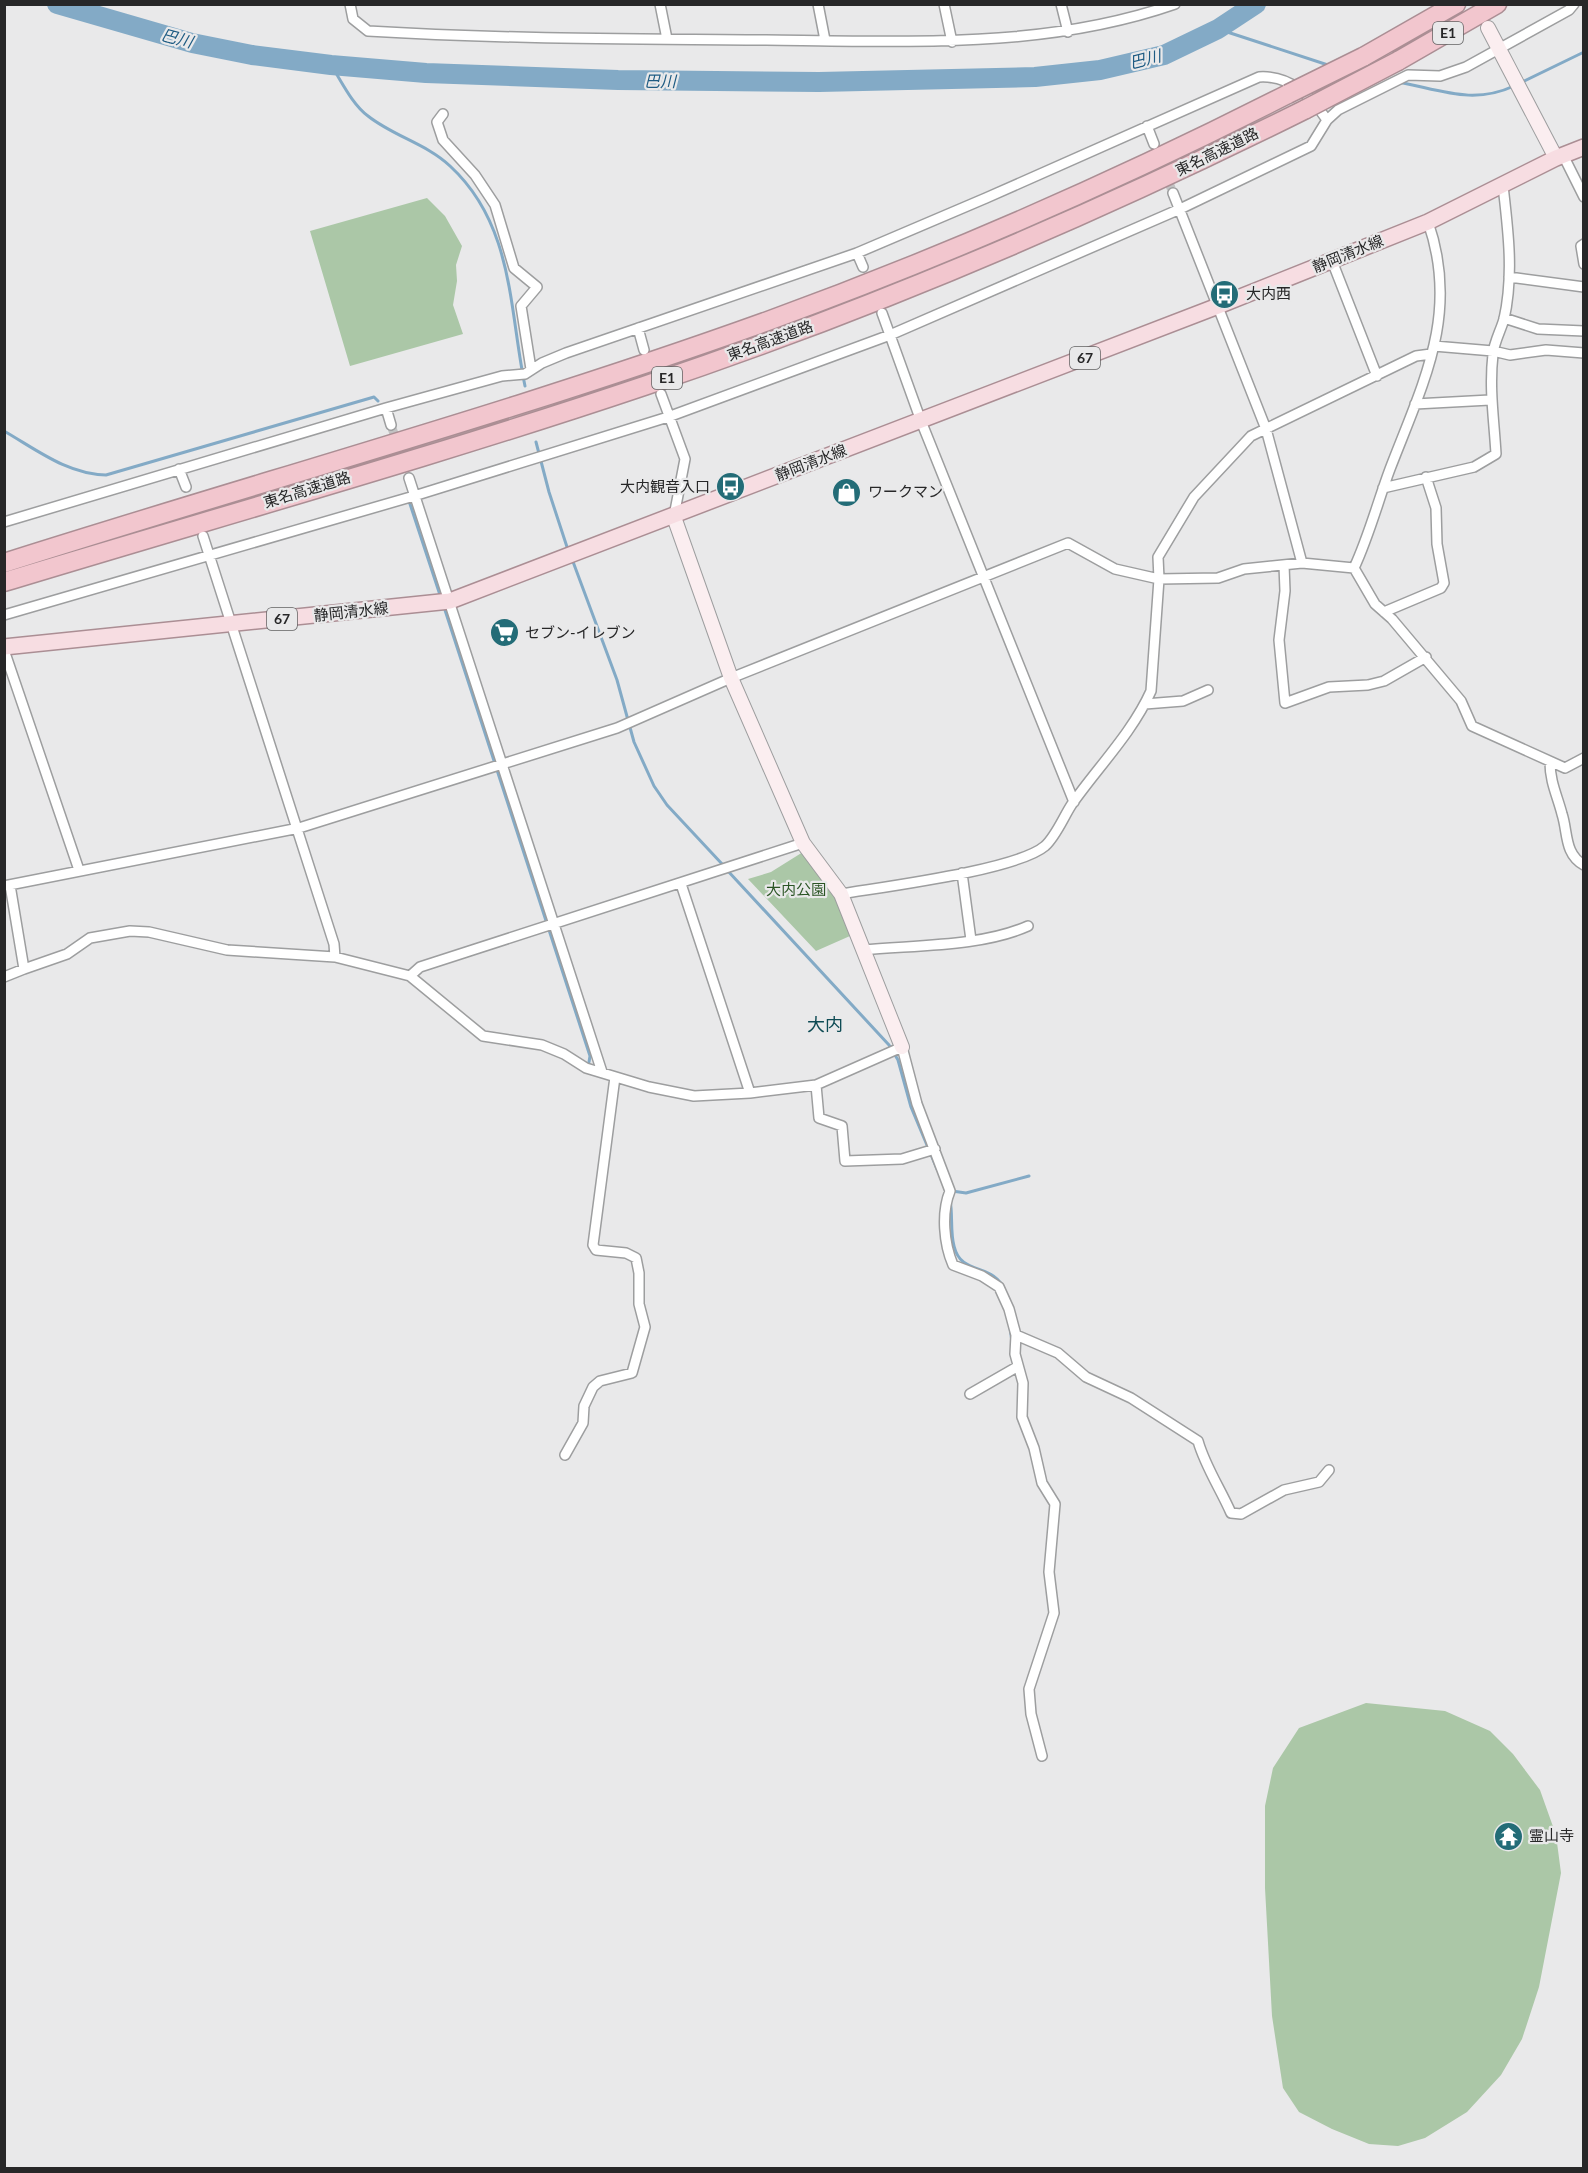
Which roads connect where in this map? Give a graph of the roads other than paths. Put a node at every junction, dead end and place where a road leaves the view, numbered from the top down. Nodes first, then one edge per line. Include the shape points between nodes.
1 (350, 4) edge
2 (660, 4) edge
3 (818, 4) edge
4 (944, 4) edge
5 (1061, 4) edge
6 (1175, 4) edge
7 (1456, 4) edge
8 (1497, 4) edge
9 (1574, 4) edge
10 (1157, 7) edge
11 (1488, 28) dead end
12 (1068, 32) junction
13 (667, 39) junction
14 (825, 40) junction
15 (952, 42) junction
16 (1499, 47) junction
17 (1403, 68) junction
18 (443, 114) dead end
19 (1327, 120) junction
20 (1147, 126) junction
21 (1154, 144) tunnel mouth
22 (1584, 147) edge
23 (1560, 156) junction
24 (1503, 186) junction
25 (1173, 193) tunnel mouth
26 (1584, 197) edge
27 (1180, 209) junction
28 (1428, 222) junction
29 (1584, 244) edge
30 (857, 253) junction
31 (1332, 261) junction
32 (1584, 264) edge
33 (863, 267) dead end
34 (1509, 277) junction
35 (1584, 287) edge
36 (1218, 306) junction
37 (882, 313) dead end
38 (1504, 318) junction
39 (638, 328) junction
40 (1584, 331) edge
41 (890, 335) junction
42 (644, 350) dead end
43 (1433, 350) junction
44 (1493, 351) junction
45 (1584, 353) edge
46 (528, 372) junction
47 (1377, 376) junction
48 (661, 394) dead end
49 (1490, 400) junction
50 (1415, 404) junction
51 (386, 408) junction
52 (668, 417) junction
53 (921, 421) junction
54 (391, 425) tunnel mouth
55 (1266, 429) junction
56 (179, 469) junction
57 (1426, 477) junction
58 (409, 478) tunnel mouth
59 (186, 487) dead end
60 (1383, 488) junction
61 (414, 496) junction
62 (674, 517) junction
63 (4, 522) edge
64 (203, 536) dead end
65 (209, 555) junction
66 (4, 563) edge
67 (1302, 563) junction
68 (1284, 565) junction
69 (1354, 568) junction
70 (984, 576) junction
71 (1159, 579) junction
72 (4, 582) edge
73 (450, 601) junction
74 (1384, 612) junction
75 (4, 615) edge
76 (231, 624) junction
77 (4, 648) edge
78 (1426, 657) junction
79 (731, 678) junction
80 (1208, 690) dead end
81 (1145, 704) junction
82 (1584, 758) edge
83 (1550, 762) junction
84 (502, 764) junction
85 (1074, 802) junction
86 (299, 828) junction
87 (803, 843) junction
88 (1584, 866) edge
89 (79, 870) junction
90 (962, 873) junction
91 (681, 884) junction
92 (7, 885) edge
93 (841, 894) junction
94 (555, 925) junction
95 (1028, 926) dead end
96 (971, 940) junction
97 (863, 950) junction
98 (335, 957) junction
99 (24, 969) junction
100 (410, 976) junction
101 (4, 977) edge
102 (902, 1047) junction
103 (602, 1072) junction
104 (615, 1077) junction
105 (816, 1085) junction
106 (750, 1093) junction
107 (935, 1149) junction
108 (1016, 1335) junction
109 (1017, 1367) junction
110 (969, 1394) dead end
111 (565, 1455) dead end
112 (1329, 1470) dead end
113 (1042, 1756) dead end

1 - 13 street via 353,19 368,31 545,39
2 - 13 street
3 - 14 street
4 - 15 street
5 - 12 street
6 - 10 street
7 - 66 highway, 東名高速道路 / E1, bridge via 1363,57 1117,178 767,321 508,408
8 - 17 highway, 東名高速道路 / E1
9 - 16 street
10 - 12 street
11 - 16 street
12 - 15 street
13 - 14 street
14 - 15 street
16 - 17 street via 1449,74
16 - 23 street
17 - 19 street via 1380,88
17 - 72 highway, 東名高速道路 / E1, bridge via 1306,109 1025,241 774,340 643,387
18 - 46 street via 437,122 443,140 475,175 495,205 514,268 537,287 521,306
19 - 20 street via 1292,84 1259,76
19 - 27 street via 1311,146
20 - 21 street
20 - 30 street
22 - 23 main road, 静岡清水線 / 67
23 - 24 main road, 静岡清水線 / 67
23 - 26 street
24 - 28 main road, 静岡清水線 / 67
24 - 34 street
25 - 27 street
27 - 36 street
27 - 41 street
28 - 31 main road, 静岡清水線 / 67
28 - 43 street via 1440,262 1442,295
29 - 32 street
30 - 33 street
30 - 39 street
31 - 36 main road, 静岡清水線 / 67
31 - 47 street
34 - 35 street
34 - 38 street
36 - 53 main road, 静岡清水線 / 67
36 - 55 street
37 - 41 street
38 - 40 street via 1538,329
38 - 44 street
39 - 42 street
39 - 46 street via 566,353
41 - 52 street
41 - 53 street
43 - 44 street
43 - 47 street
43 - 50 street
44 - 45 street via 1510,355 1546,350
44 - 49 street
46 - 51 street
47 - 55 street
48 - 52 street
49 - 50 street
49 - 57 street via 1496,454 1474,467
50 - 60 street
51 - 54 street
51 - 56 street
52 - 61 street
52 - 62 street via 685,459
53 - 62 main road, 静岡清水線 / 67
53 - 70 street
55 - 67 street
55 - 71 street via 1251,436 1183,512 1158,557
56 - 59 street
56 - 63 street
57 - 60 street
57 - 74 street via 1436,508 1444,583 1441,588
58 - 61 street
60 - 69 street
61 - 65 street
61 - 73 street
62 - 73 main road, 静岡清水線 / 67
62 - 79 street
64 - 65 street
65 - 75 street
65 - 76 street
67 - 68 street
67 - 69 street
68 - 71 street via 1244,569 1218,578
68 - 78 street via 1279,640 1285,703 1329,687 1384,681
69 - 74 street
70 - 71 street via 1068,543 1115,569
70 - 79 street
70 - 85 street
71 - 81 street via 1153,679
73 - 76 main road, 静岡清水線 / 67
73 - 84 street
74 - 78 street
76 - 77 main road, 静岡清水線 / 67
76 - 86 street
77 - 89 street
78 - 83 street via 1461,701 1472,726
79 - 84 street via 639,720
79 - 87 street
80 - 81 street via 1183,701
81 - 85 street
82 - 83 street via 1565,768
83 - 88 street via 1550,780 1563,815 1568,845 1572,856
84 - 86 street
84 - 94 street
85 - 90 street via 1045,846 1019,859
86 - 89 street
86 - 98 street
87 - 91 street
87 - 93 street
89 - 92 street
90 - 93 street
90 - 96 street
91 - 94 street
91 - 106 street
92 - 99 street
93 - 97 street
94 - 100 street via 420,967
94 - 103 street
95 - 96 street via 1013,933
96 - 97 street
97 - 102 street
98 - 99 street via 227,950 149,932 130,932 90,938 67,954
98 - 100 street
99 - 101 street
100 - 103 street via 483,1036 542,1045
102 - 105 street
102 - 107 street via 917,1104
103 - 104 street
104 - 106 street via 694,1096
104 - 111 street via 593,1245 596,1250 636,1258 645,1327 632,1372 600,1381 593,1387 584,1406 583,1423
105 - 106 street
105 - 107 street via 819,1118 842,1126 844,1161 902,1159
107 - 108 street via 950,1191 945,1234 953,1265 999,1287
108 - 109 street
108 - 112 street via 1058,1353 1086,1377 1131,1398 1198,1440 1203,1461 1216,1477 1231,1513 1241,1514 1284,1490 1319,1482
109 - 110 street
109 - 113 street via 1023,1383 1022,1417 1042,1483 1055,1504 1049,1572 1054,1613 1029,1689

